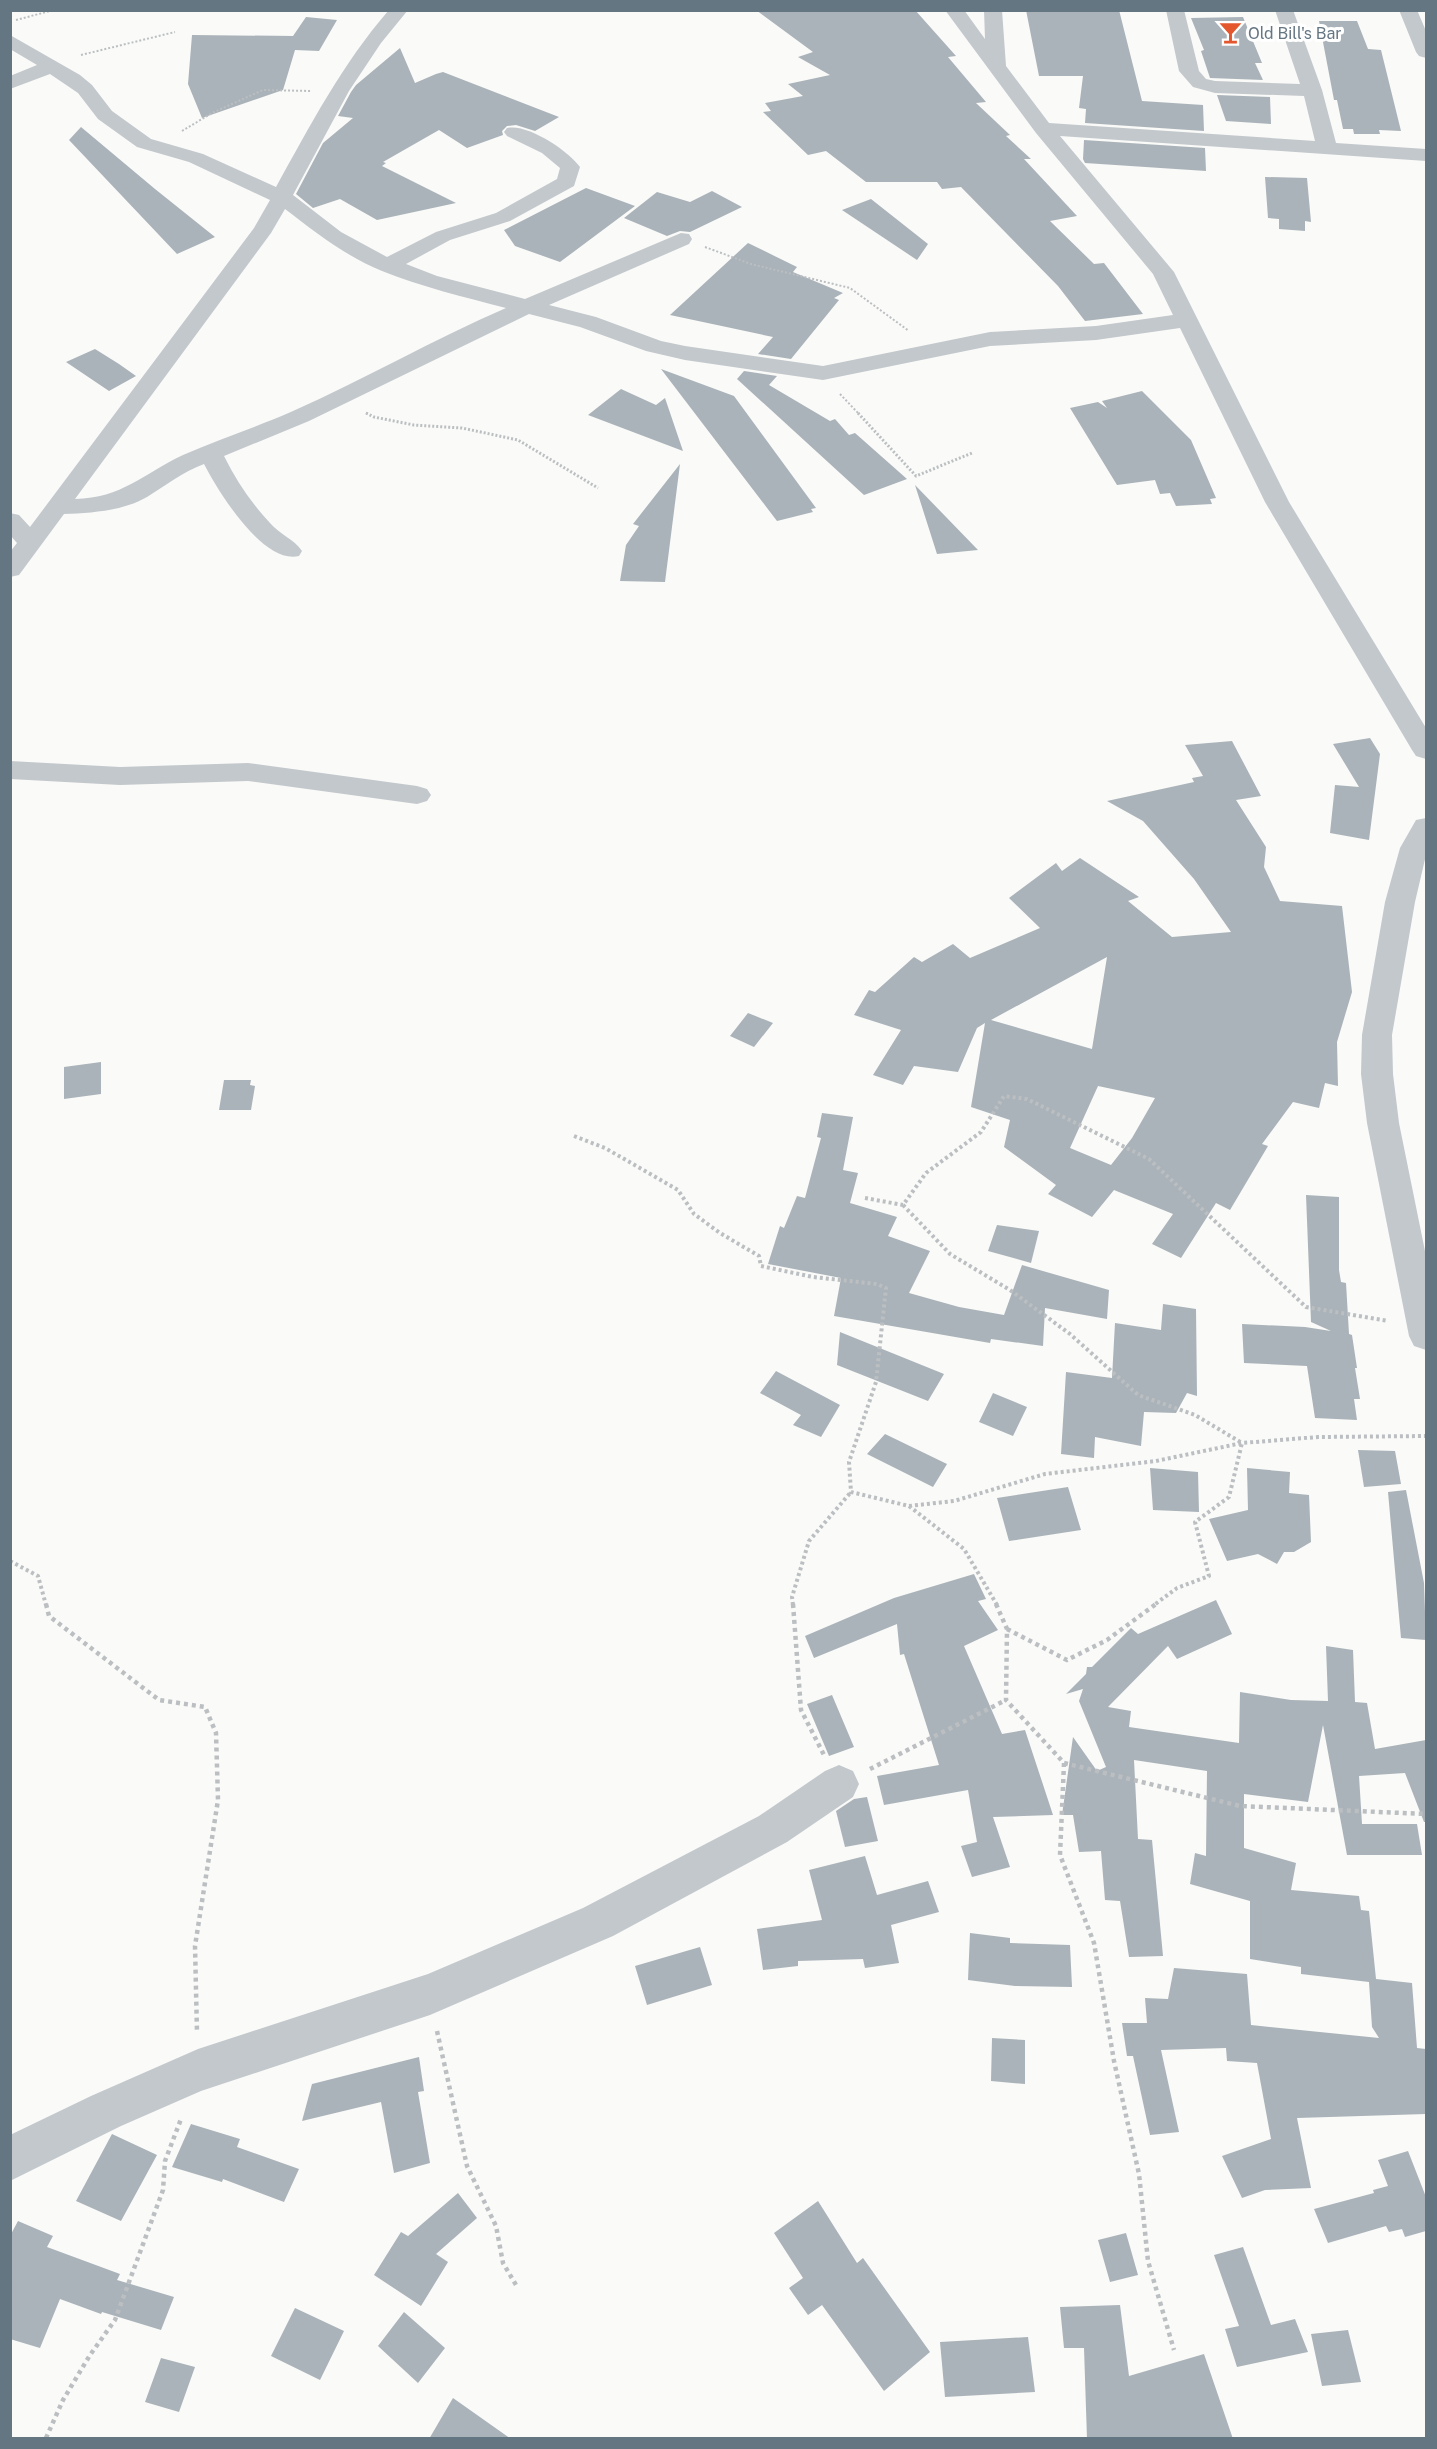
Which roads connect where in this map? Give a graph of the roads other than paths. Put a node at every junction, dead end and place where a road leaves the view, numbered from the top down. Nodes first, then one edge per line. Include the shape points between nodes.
1 (399, 10) edge
2 (954, 10) edge
3 (993, 10) edge
4 (1175, 10) edge
5 (1284, 10) edge
6 (1408, 10) edge
7 (10, 41) edge
8 (1426, 52) edge
9 (52, 66) junction
10 (996, 66) junction
11 (10, 83) edge
12 (1312, 90) junction
13 (1042, 129) junction
14 (514, 132) dead end
15 (1327, 148) junction
16 (1426, 154) edge
17 (283, 198) junction
18 (681, 239) road end
19 (387, 266) junction
20 (531, 306) junction
21 (1188, 320) junction
22 (211, 454) junction
23 (57, 507) junction
24 (10, 520) edge
25 (30, 542) junction
26 (290, 551) dead end
27 (10, 570) edge
28 (1426, 750) edge
29 (10, 770) edge
30 (417, 795) dead end
31 (1426, 827) edge
32 (1426, 1332) edge
33 (839, 1784) road end
34 (10, 2159) edge

1 - 17 street via 339,91
2 - 10 street
3 - 10 street
4 - 12 street via 1194,80 1215,87
5 - 12 street
6 - 8 street
7 - 9 street
9 - 11 street
9 - 17 street via 85,89 105,114 144,143 196,158
10 - 13 street
12 - 15 street
13 - 15 street
13 - 21 street via 1163,272
14 - 19 street via 549,148 570,167 567,182 503,217 444,236
15 - 16 street
17 - 19 street via 334,236
17 - 23 street via 235,270
18 - 20 street
19 - 20 street via 429,281
20 - 21 street via 674,351 823,373 990,339 1096,333
20 - 22 street via 301,416
21 - 28 street via 1277,502
22 - 23 street via 113,502 81,508
22 - 26 street via 227,485 262,530
23 - 25 street
24 - 25 street
25 - 27 street
29 - 30 street via 120,776 248,772
31 - 32 street via 1414,848 1400,902 1377,1035 1383,1123
33 - 34 street via 773,1829 598,1922 430,1994 198,2071

